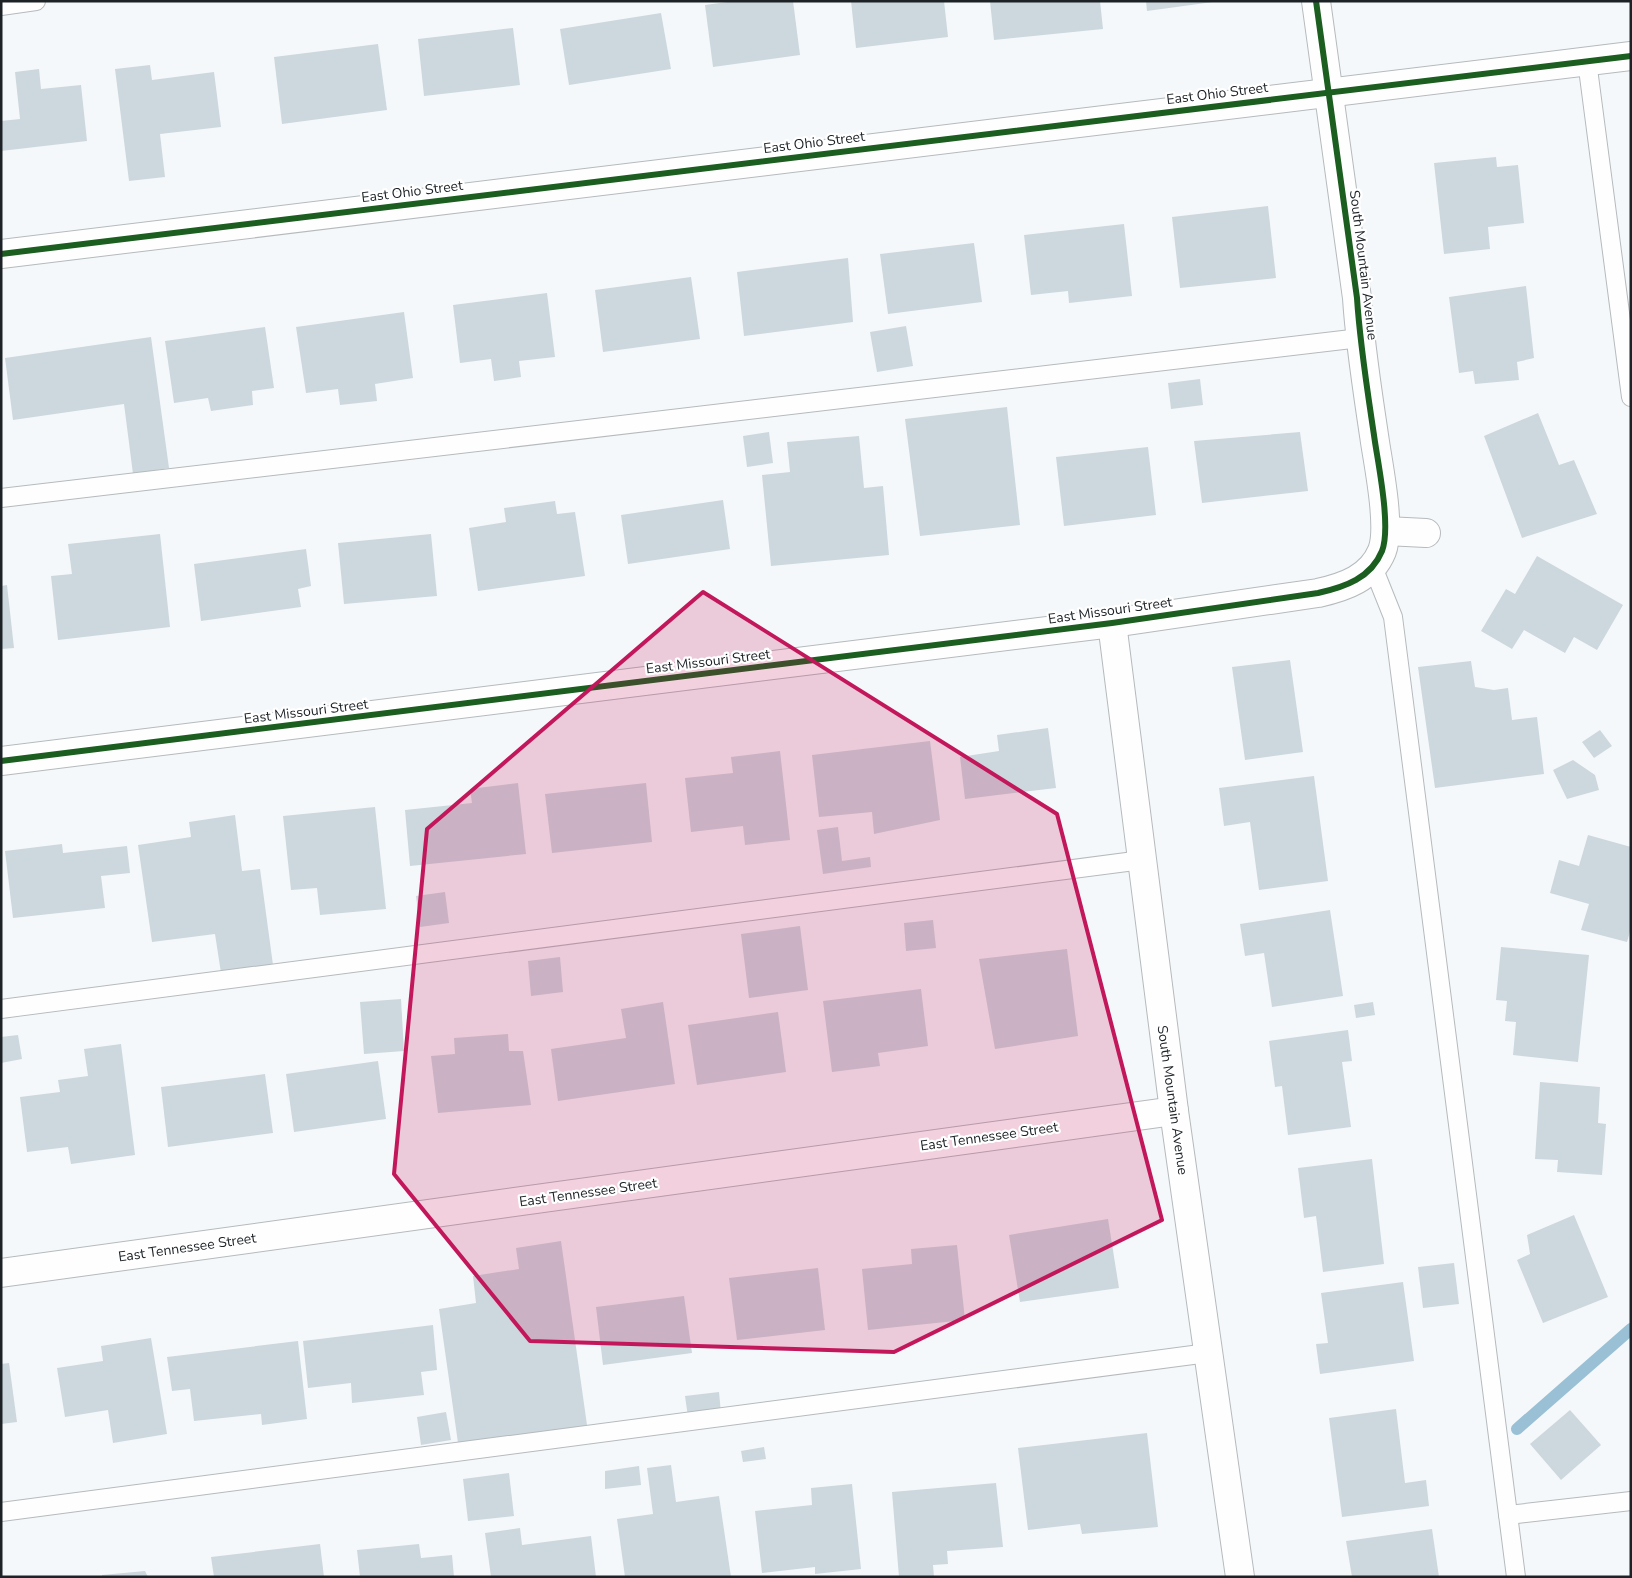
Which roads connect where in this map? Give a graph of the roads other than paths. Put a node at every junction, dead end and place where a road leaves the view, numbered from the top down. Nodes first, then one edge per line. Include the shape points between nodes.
1 (36, 1) edge
2 (1316, 1) edge
3 (1, 6) edge
4 (1631, 56) edge
5 (1587, 60) junction
6 (1328, 92) junction
7 (1, 254) edge
8 (1360, 338) junction
9 (1631, 397) edge
10 (1, 498) edge
11 (1386, 531) junction
12 (1426, 533) dead end
13 (1372, 567) junction
14 (1112, 623) junction
15 (1, 761) edge
16 (1142, 860) junction
17 (1, 1009) edge
18 (1174, 1111) junction
19 (1, 1273) edge
20 (1208, 1353) junction
21 (1631, 1501) edge
22 (1, 1512) edge
23 (1508, 1515) junction
24 (1240, 1577) edge
25 (1516, 1577) edge

1 - 3 lane
2 - 6 street, South Mountain Avenue
4 - 5 street, East Ohio Street
5 - 6 street, East Ohio Street
5 - 9 lane
6 - 7 street, East Ohio Street
6 - 8 street, South Mountain Avenue
8 - 10 lane
8 - 11 street, South Mountain Avenue
11 - 12 street
11 - 13 street, East Missouri Street via 1382,550
13 - 14 street, East Missouri Street via 1356,581 1334,590
13 - 23 lane via 1393,617
14 - 15 street, East Missouri Street
14 - 16 street, South Mountain Avenue
16 - 17 lane
16 - 18 street, South Mountain Avenue
18 - 19 street, East Tennessee Street
18 - 20 street, South Mountain Avenue
20 - 22 lane
20 - 24 street, South Mountain Avenue
21 - 23 lane
23 - 25 lane

